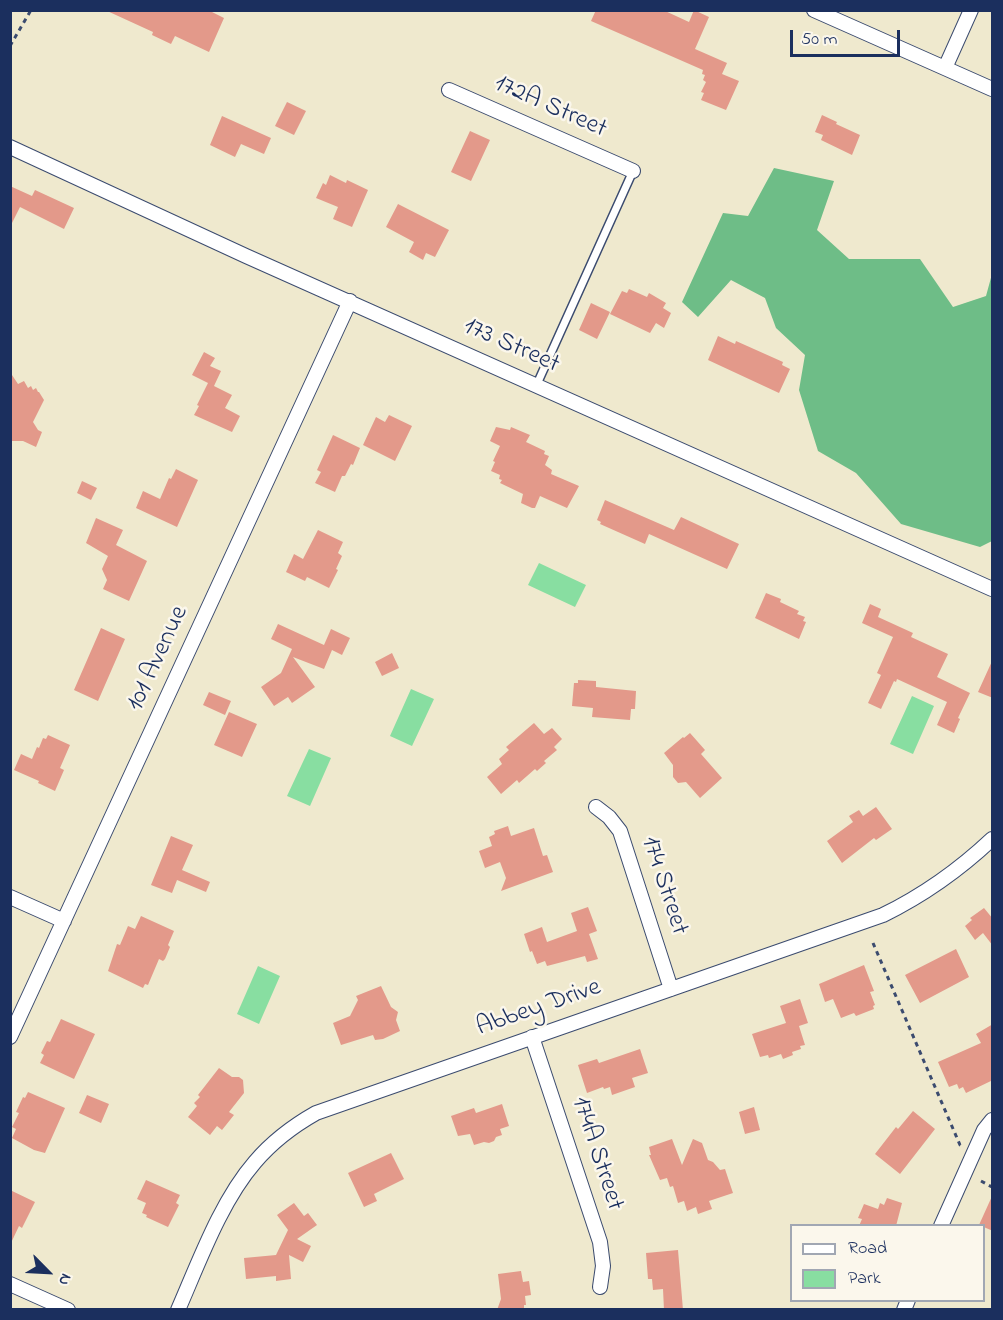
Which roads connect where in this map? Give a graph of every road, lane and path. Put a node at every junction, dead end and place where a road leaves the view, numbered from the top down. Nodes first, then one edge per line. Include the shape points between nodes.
1 (31, 10) edge
2 (814, 10) edge
3 (971, 10) edge
4 (10, 46) edge
5 (945, 68) junction
6 (993, 89) edge
7 (449, 90) dead end
8 (10, 147) edge
9 (633, 171) joint
10 (350, 301) junction
11 (537, 384) junction
12 (993, 589) edge
13 (596, 807) dead end
14 (993, 839) edge
15 (10, 897) edge
16 (64, 921) junction
17 (873, 943) dead end
18 (671, 989) junction
19 (10, 1036) edge
20 (532, 1037) junction
21 (993, 1120) edge
22 (963, 1147) dead end
23 (981, 1181) dead end
24 (993, 1187) edge
25 (942, 1224) edge
26 (10, 1284) edge
27 (600, 1287) dead end
28 (68, 1310) edge
29 (178, 1310) edge

1 - 4 path
2 - 5 street
3 - 5 street
5 - 6 street
7 - 9 street, 172A Street
8 - 10 street, 173 Street
9 - 11 lane
10 - 11 street, 173 Street
10 - 16 street, 101 Avenue
11 - 12 street, 173 Street
13 - 18 street, 174 Street via 620,831
14 - 18 street, Abbey Drive via 940,882 883,915
15 - 16 street
16 - 19 street, 101 Avenue
17 - 22 path
18 - 20 street, Abbey Drive
20 - 27 street, 174A Street via 600,1242
20 - 29 street, Abbey Drive via 339,1103 294,1126 255,1162 228,1200
21 - 25 street via 984,1130
23 - 24 path
26 - 28 street

